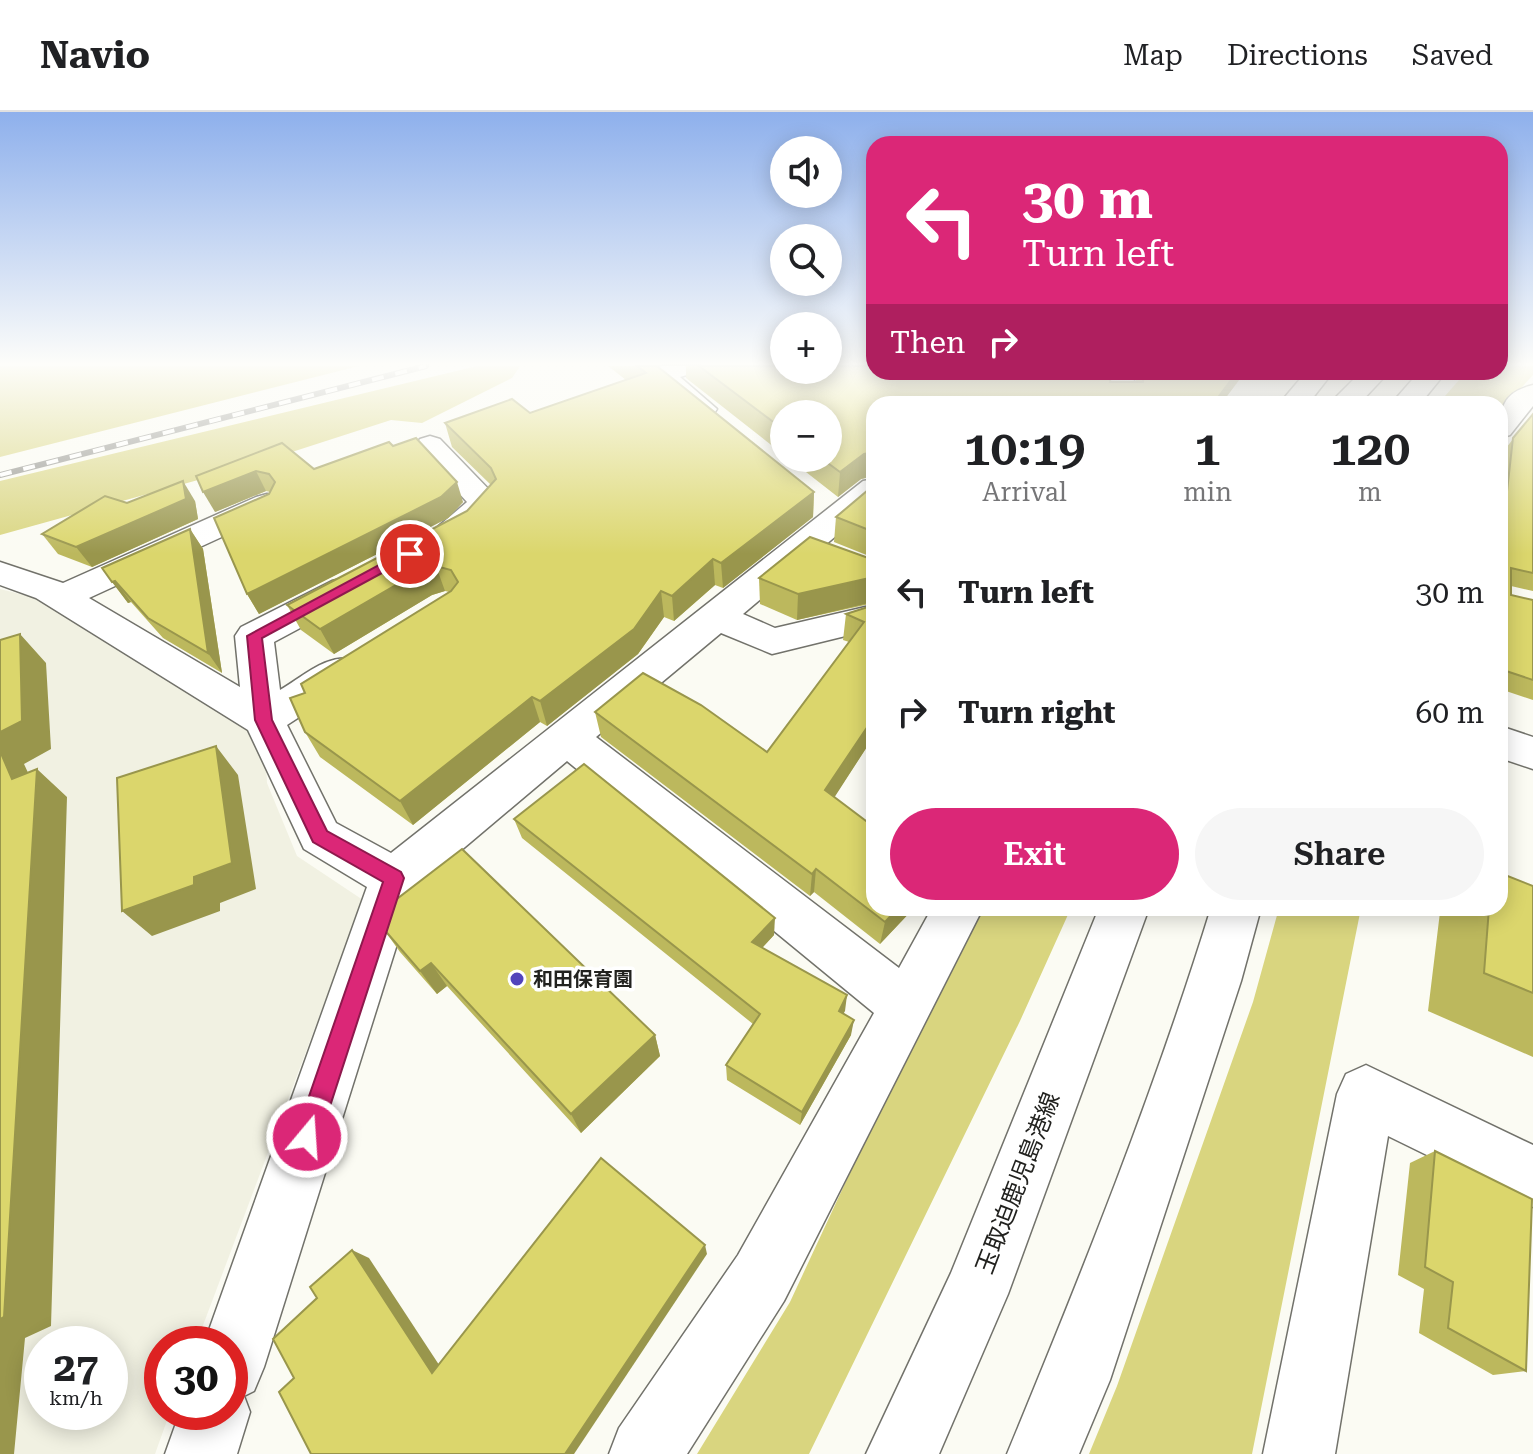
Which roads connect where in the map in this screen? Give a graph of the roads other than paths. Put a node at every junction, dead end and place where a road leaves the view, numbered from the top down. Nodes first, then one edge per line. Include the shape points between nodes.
1 (727, 429) edge
2 (730, 431) edge
3 (430, 445) dead end
4 (267, 504) edge
5 (831, 520) edge
6 (421, 549) edge
7 (379, 570) edge
8 (0, 573) edge
9 (61, 597) junction
10 (716, 616) junction
11 (866, 619) edge
12 (368, 655) edge
13 (264, 720) junction
14 (566, 737) junction
15 (1508, 745) edge
16 (1533, 753) edge
17 (394, 878) junction
18 (954, 916) edge
19 (1121, 916) edge
20 (1234, 916) edge
21 (905, 1005) junction
22 (1533, 1177) edge
23 (244, 1326) edge
24 (209, 1430) edge
25 (201, 1454) edge
26 (645, 1454) edge
27 (902, 1454) edge
28 (1043, 1454) edge
29 (1299, 1454) edge

1 - 2 street
3 - 6 street via 485,502 462,527
4 - 9 street
5 - 10 street
7 - 13 street via 254,636
8 - 9 street
9 - 13 street
10 - 11 street via 772,641
10 - 14 street
12 - 13 street
13 - 17 street via 320,836
14 - 17 street
14 - 21 street
15 - 16 street
17 - 23 street
18 - 21 street
19 - 27 street, 玉取迫鹿児島港線 via 975,1294
20 - 28 street via 1080,1366
21 - 26 street via 761,1278
22 - 29 street via 1366,1094
24 - 25 street

